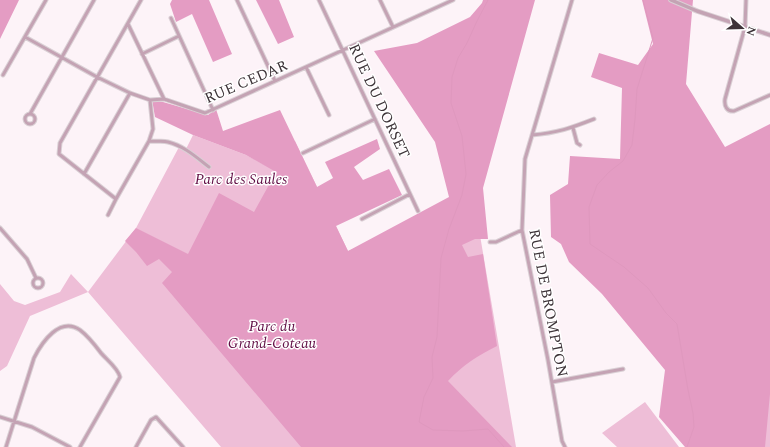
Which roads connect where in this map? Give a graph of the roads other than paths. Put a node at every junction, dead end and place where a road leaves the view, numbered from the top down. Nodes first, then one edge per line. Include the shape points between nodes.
1 (46, 0) edge
2 (94, 0) edge
3 (141, 0) edge
4 (237, 0) edge
5 (320, 0) edge
6 (380, 0) edge
7 (453, 0) edge
8 (572, 0) edge
9 (671, 0) edge
10 (746, 0) edge
11 (171, 18) dead end
12 (128, 24) junction
13 (393, 27) junction
14 (745, 27) junction
15 (770, 35) edge
16 (179, 36) junction
17 (25, 37) junction
18 (343, 50) junction
19 (142, 54) junction
20 (62, 57) junction
21 (306, 67) junction
22 (3, 75) dead end
23 (97, 77) junction
24 (275, 81) junction
25 (130, 94) junction
26 (770, 95) edge
27 (164, 99) junction
28 (150, 100) junction
29 (213, 110) junction
30 (30, 114) dead end
31 (329, 115) dead end
32 (375, 119) junction
33 (594, 119) dead end
34 (573, 128) junction
35 (532, 135) junction
36 (149, 141) junction
37 (580, 145) dead end
38 (303, 153) dead end
39 (209, 167) dead end
40 (84, 174) junction
41 (410, 194) junction
42 (116, 199) junction
43 (418, 211) dead end
44 (108, 215) dead end
45 (362, 219) dead end
46 (0, 228) edge
47 (522, 230) junction
48 (490, 242) dead end
49 (36, 278) dead end
50 (623, 369) dead end
51 (552, 382) junction
52 (0, 416) edge
53 (15, 421) junction
54 (6, 447) edge
55 (70, 447) edge
56 (80, 447) edge
57 (136, 447) edge
58 (183, 447) edge
59 (565, 447) edge

1 - 17 street
2 - 20 street
3 - 12 street
4 - 24 street
5 - 18 street, RUE DU DORSET
6 - 13 street
7 - 13 street, RUE CEDAR
8 - 35 street, RUE DE BROMPTON
9 - 14 street
10 - 14 street
11 - 16 street
12 - 19 street
12 - 23 street
13 - 18 street, RUE CEDAR
14 - 15 street
14 - 26 street via 724,104 727,109 734,111
16 - 19 street
16 - 29 street
17 - 20 street, RUE CEDAR
17 - 22 street
18 - 21 street, RUE CEDAR
18 - 32 street, RUE DU DORSET
19 - 27 street
20 - 23 street, RUE CEDAR
20 - 30 street
21 - 24 street, RUE CEDAR
21 - 31 street
23 - 25 street, RUE CEDAR
23 - 40 street via 60,143 60,154
24 - 29 street, RUE CEDAR
25 - 28 street, RUE CEDAR
25 - 40 street
27 - 28 street, RUE CEDAR
27 - 29 street, RUE CEDAR via 205,113
28 - 36 street via 153,129
32 - 38 street
32 - 41 street, RUE DU DORSET
33 - 34 street
34 - 35 street
34 - 37 street via 577,143
35 - 47 street, RUE DE BROMPTON via 524,167
36 - 39 street via 168,142 180,147
36 - 42 street
40 - 42 street
41 - 43 street, RUE DU DORSET
41 - 45 street
42 - 44 street
46 - 49 street via 27,259
47 - 48 street via 496,242
47 - 51 street, RUE DE BROMPTON
50 - 51 street
51 - 59 street, RUE DE BROMPTON
52 - 53 street
53 - 54 street
53 - 55 street
53 - 56 street via 29,371 41,346 55,330 64,326 77,328 95,345 120,377
57 - 58 street via 151,420 156,417

